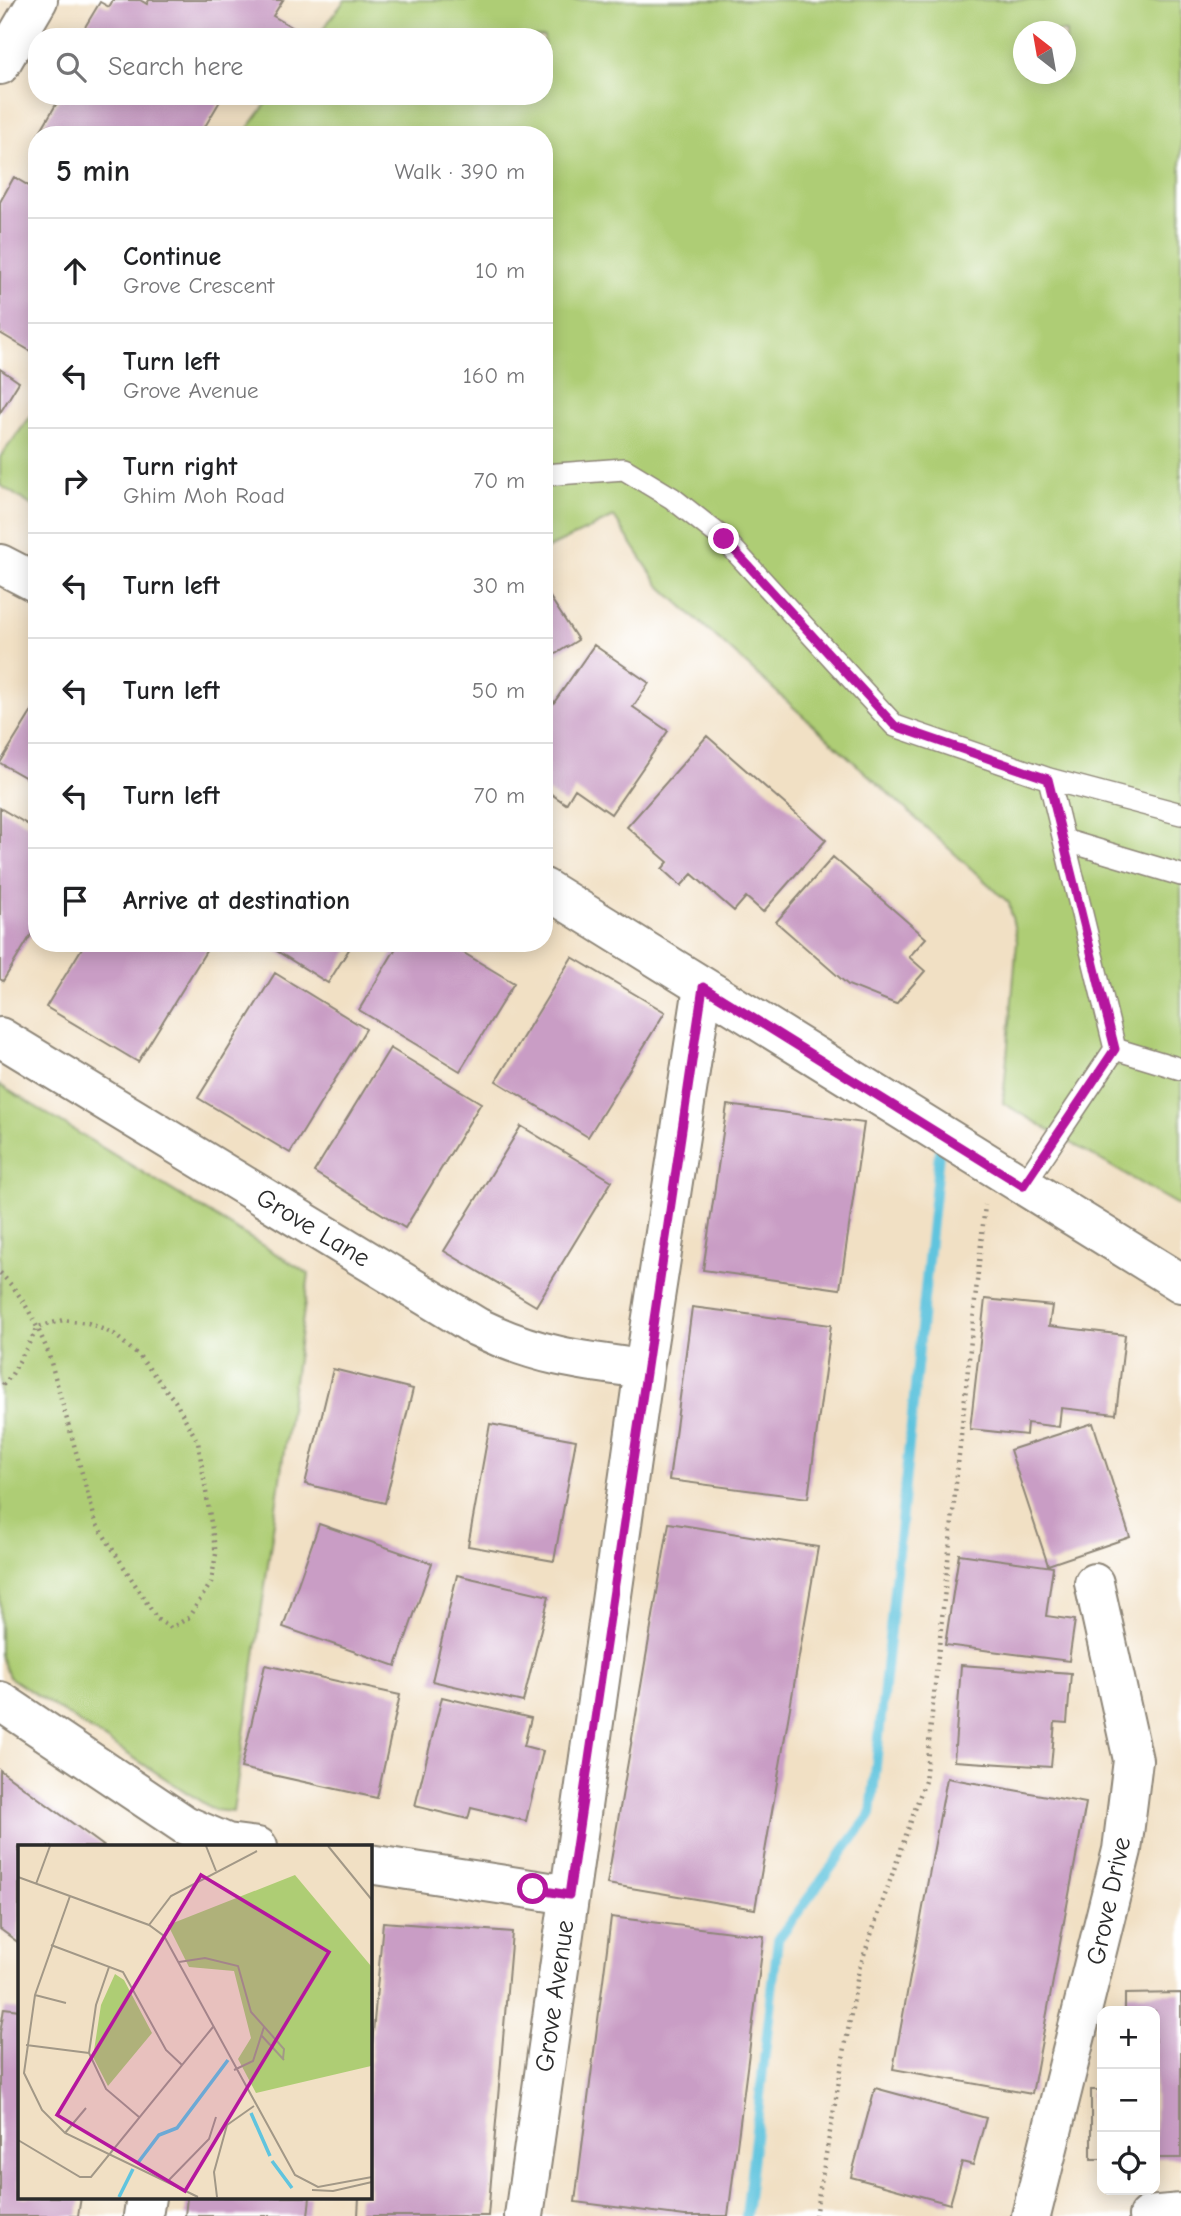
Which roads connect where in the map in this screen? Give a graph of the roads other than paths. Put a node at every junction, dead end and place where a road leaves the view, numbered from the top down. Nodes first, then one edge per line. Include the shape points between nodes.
1 (38, 0) edge
2 (0, 65) edge
3 (553, 474) edge
4 (0, 564) edge
5 (28, 578) edge
6 (1048, 779) junction
7 (1181, 814) edge
8 (1064, 840) junction
9 (1181, 875) edge
10 (553, 894) edge
11 (703, 987) junction
12 (0, 1037) edge
13 (1115, 1049) junction
14 (1181, 1069) edge
15 (1023, 1186) junction
16 (1181, 1283) edge
17 (645, 1370) junction
18 (1094, 1583) dead end
19 (0, 1701) edge
20 (242, 1845) edge
21 (371, 1864) edge
22 (569, 1895) junction
23 (146, 2198) edge
24 (1181, 2213) edge
25 (143, 2216) edge
26 (524, 2216) edge
27 (1031, 2216) edge
28 (1148, 2216) edge

1 - 2 street
3 - 6 lane via 624,469 672,498 724,539 895,726
4 - 5 street
6 - 7 lane
6 - 8 lane
8 - 9 lane
8 - 13 lane
10 - 11 street
11 - 15 street
11 - 17 street, Grove Avenue
12 - 17 street, Grove Lane via 477,1328 515,1346 561,1359
13 - 14 lane
13 - 15 lane
15 - 16 street
17 - 22 street, Grove Avenue
18 - 27 street, Grove Drive via 1133,1760 1119,1863
19 - 20 street via 185,1825
21 - 22 street
22 - 26 street, Grove Avenue
23 - 25 street
24 - 28 street

